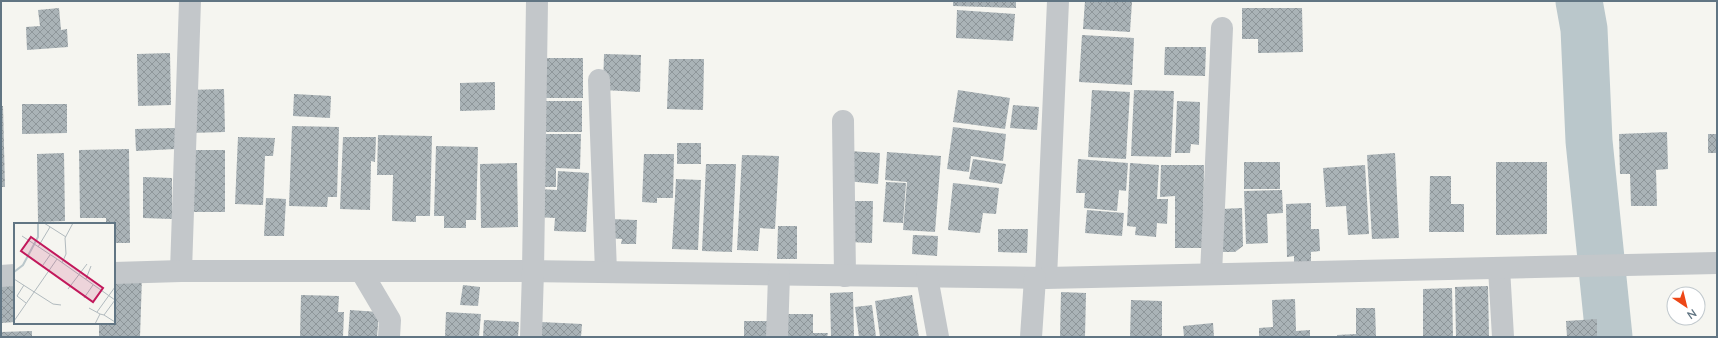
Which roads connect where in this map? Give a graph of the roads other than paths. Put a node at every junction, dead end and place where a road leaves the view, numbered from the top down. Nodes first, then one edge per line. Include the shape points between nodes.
1 (190, 1) edge
2 (536, 1) edge
3 (1058, 1) edge
4 (1222, 28) dead end
5 (599, 80) dead end
6 (843, 121) dead end
7 (1717, 263) edge
8 (1499, 268) junction
9 (181, 271) junction
10 (361, 271) junction
11 (533, 271) junction
12 (115, 272) edge
13 (606, 272) junction
14 (779, 274) junction
15 (1211, 274) junction
16 (14, 275) edge
17 (1, 276) edge
18 (845, 276) junction
19 (927, 277) junction
20 (1041, 278) junction
21 (389, 337) edge
22 (531, 337) edge
23 (777, 337) edge
24 (938, 337) edge
25 (1031, 337) edge
26 (1503, 337) edge

1 - 9 street
2 - 11 street
3 - 20 street
4 - 15 street
5 - 13 street
6 - 18 street
7 - 8 street
8 - 15 street
8 - 26 street
9 - 10 street
9 - 12 street
10 - 11 street
10 - 21 street via 390,320
11 - 13 street
11 - 22 street
13 - 14 street
14 - 18 street
14 - 23 street
15 - 20 street
16 - 17 street
18 - 19 street
19 - 20 street
19 - 24 street
20 - 25 street

